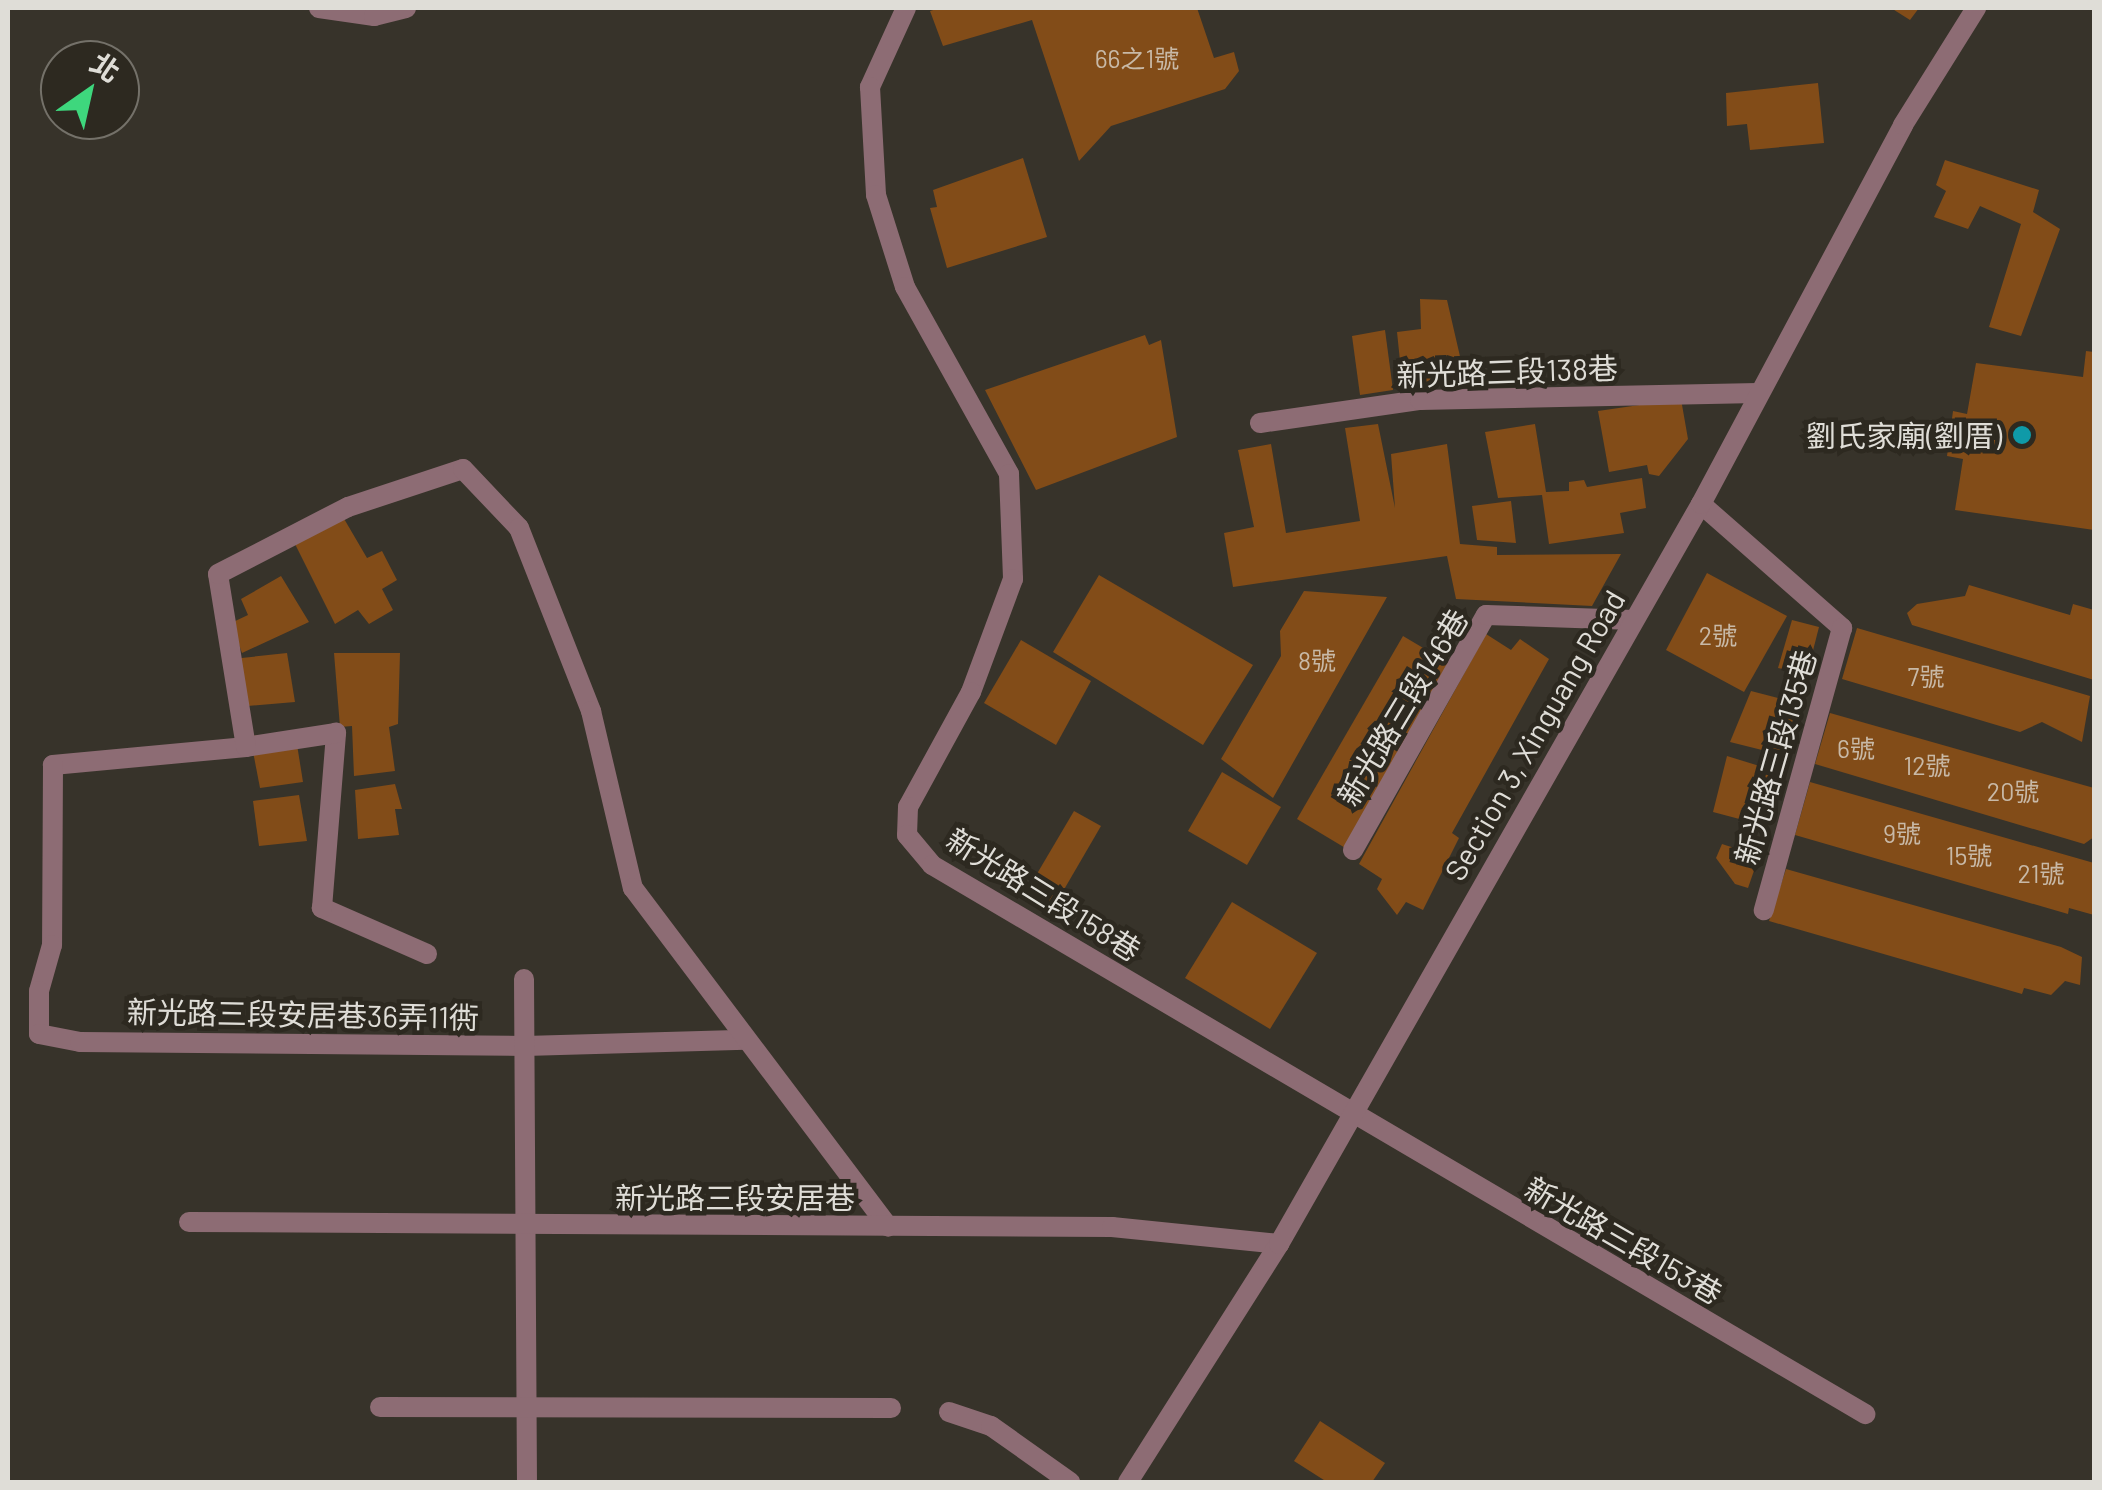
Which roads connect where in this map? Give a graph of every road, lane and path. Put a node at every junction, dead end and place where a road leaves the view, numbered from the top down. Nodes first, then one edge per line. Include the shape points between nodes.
1 (319, 8) edge
2 (406, 8) edge
3 (906, 8) edge
4 (1976, 8) edge
5 (1758, 393) junction
6 (1260, 422) dead end
7 (1701, 504) junction
8 (1634, 620) junction
9 (246, 747) junction
10 (1353, 850) dead end
11 (1764, 910) dead end
12 (427, 954) dead end
13 (524, 979) dead end
14 (745, 1040) junction
15 (526, 1046) junction
16 (1352, 1116) junction
17 (189, 1222) dead end
18 (530, 1227) junction
19 (888, 1228) junction
20 (1279, 1244) junction
21 (380, 1407) dead end
22 (527, 1408) junction
23 (891, 1408) dead end
24 (949, 1412) dead end
25 (1865, 1414) dead end
26 (526, 1482) edge
27 (1070, 1482) edge
28 (1128, 1482) edge

1 - 2 street via 374,16
3 - 16 street, 新光路三段158巷 via 870,87 876,195 905,288 1009,474 1013,579 971,692 908,807 907,835 932,865
4 - 5 street, Section 3, Xinguang Road via 1903,125
5 - 6 street, 新光路三段138巷 via 1420,400
5 - 7 street, Section 3, Xinguang Road
7 - 8 street, Section 3, Xinguang Road
7 - 11 street, 新光路三段135巷 via 1842,628
8 - 10 street, 新光路三段146巷 via 1486,614
8 - 16 street, Section 3, Xinguang Road
9 - 12 street via 336,733 322,908
9 - 14 street via 218,574 348,507 463,469 519,528 592,711 633,888
9 - 15 street, 新光路三段安居巷36弄11衖 via 53,764 52,945 39,990 39,1034 80,1042
13 - 15 street
14 - 15 street, 新光路三段安居巷36弄11衖
14 - 19 street
15 - 18 street
16 - 20 street, Section 3, Xinguang Road
16 - 25 street, 新光路三段153巷
17 - 18 street, 新光路三段安居巷
18 - 19 street, 新光路三段安居巷
18 - 22 street
19 - 20 street, 新光路三段安居巷 via 1112,1227
20 - 28 street, Section 3, Xinguang Road
21 - 22 street
22 - 23 street
22 - 26 street
24 - 27 street via 991,1426

